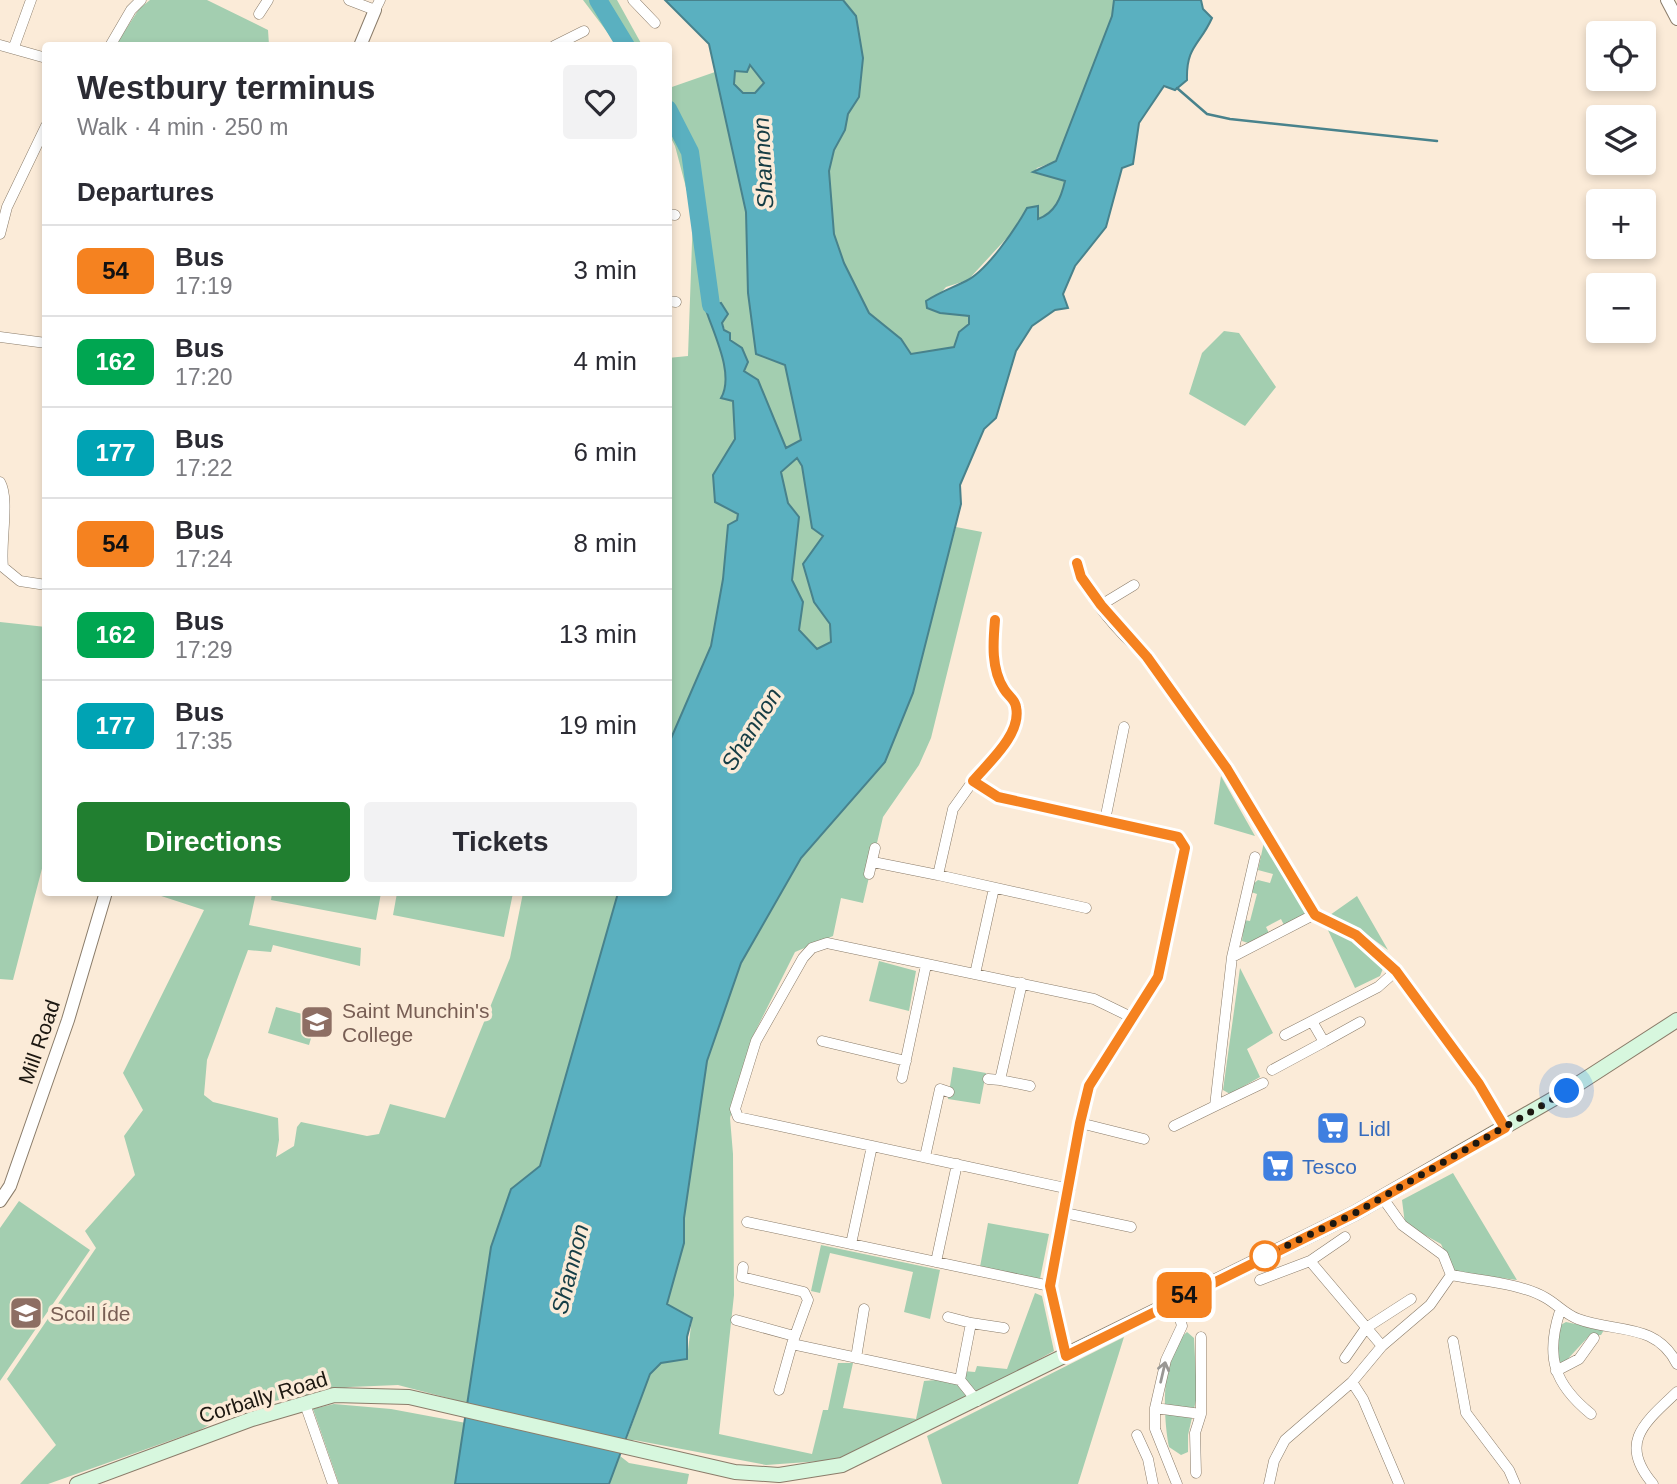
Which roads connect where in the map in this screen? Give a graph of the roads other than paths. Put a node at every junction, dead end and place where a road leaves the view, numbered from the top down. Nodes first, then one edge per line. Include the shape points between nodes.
1 (31, 0) edge
2 (141, 0) edge
3 (268, 0) edge
4 (349, 0) edge
5 (633, 0) edge
6 (1667, 0) edge
7 (377, 5) edge
8 (259, 14) dead end
9 (1677, 19) edge
10 (655, 23) dead end
11 (584, 31) dead end
12 (112, 42) edge
13 (362, 42) edge
14 (562, 42) edge
15 (0, 45) edge
16 (14, 47) junction
17 (42, 57) edge
18 (42, 134) edge
19 (0, 234) edge
20 (0, 337) edge
21 (42, 342) edge
22 (0, 482) edge
23 (1077, 563) dead end
24 (2, 568) edge
25 (42, 584) edge
26 (1134, 585) dead end
27 (1101, 605) junction
28 (995, 620) dead end
29 (1124, 727) dead end
30 (973, 781) junction
31 (1105, 820) junction
32 (875, 848) dead end
33 (1255, 857) dead end
34 (873, 862) junction
35 (869, 874) dead end
36 (938, 875) junction
37 (994, 888) junction
38 (105, 896) edge
39 (1086, 908) dead end
40 (1315, 915) junction
41 (1232, 957) junction
42 (926, 965) junction
43 (1396, 971) junction
44 (975, 974) junction
45 (1022, 983) junction
46 (1133, 1018) junction
47 (1677, 1020) edge
48 (1360, 1022) dead end
49 (1313, 1023) junction
50 (1285, 1035) dead end
51 (822, 1041) dead end
52 (1324, 1042) junction
53 (906, 1061) junction
54 (1272, 1070) dead end
55 (902, 1078) dead end
56 (988, 1079) dead end
57 (1000, 1080) junction
58 (1263, 1083) dead end
59 (1030, 1086) dead end
60 (949, 1092) dead end
61 (1215, 1106) junction
62 (1080, 1123) junction
63 (1174, 1126) dead end
64 (1505, 1128) junction
65 (1144, 1139) dead end
66 (872, 1146) junction
67 (925, 1157) junction
68 (957, 1164) junction
69 (1070, 1189) junction
70 (1382, 1197) junction
71 (0, 1201) edge
72 (1065, 1213) junction
73 (747, 1222) dead end
74 (1131, 1227) dead end
75 (1345, 1237) dead end
76 (851, 1244) junction
77 (1310, 1261) junction
78 (936, 1262) junction
79 (1451, 1275) junction
80 (742, 1276) dead end
81 (1260, 1280) dead end
82 (1050, 1286) junction
83 (1175, 1299) junction
84 (1411, 1299) dead end
85 (864, 1309) dead end
86 (1560, 1311) junction
87 (948, 1317) dead end
88 (736, 1320) dead end
89 (971, 1323) junction
90 (1004, 1328) dead end
91 (1366, 1328) junction
92 (1201, 1337) dead end
93 (1594, 1338) dead end
94 (793, 1340) junction
95 (1453, 1341) dead end
96 (1382, 1346) junction
97 (1066, 1356) junction
98 (856, 1358) junction
99 (1345, 1358) dead end
100 (1677, 1364) edge
101 (1556, 1371) junction
102 (960, 1380) junction
103 (1352, 1382) junction
104 (779, 1390) dead end
105 (1677, 1392) edge
106 (977, 1401) junction
107 (305, 1404) junction
108 (1155, 1408) junction
109 (1201, 1413) junction
110 (1591, 1414) dead end
111 (1137, 1435) dead end
112 (1196, 1473) dead end
113 (78, 1484) edge
114 (333, 1484) edge
115 (1153, 1484) edge
116 (1177, 1484) edge
117 (1269, 1484) edge
118 (1399, 1484) edge
119 (1515, 1484) edge
120 (1653, 1484) edge

1 - 16 street
2 - 12 street
3 - 8 street
4 - 7 street
5 - 10 street
6 - 9 street
7 - 13 street
11 - 14 street
15 - 16 street
16 - 17 street
18 - 19 street via 7,208
20 - 21 street
22 - 24 street via 6,499
23 - 27 street
24 - 25 street via 20,581
26 - 27 street
27 - 40 street via 1147,657 1227,769
28 - 30 street via 992,654 1017,716 1001,748
29 - 31 street
30 - 31 street via 998,797
30 - 36 street via 953,809
31 - 46 street via 1178,837 1185,848 1158,977
32 - 34 street
33 - 41 street
34 - 35 street
34 - 36 street
36 - 37 street
37 - 39 street
37 - 44 street
38 - 71 street, Mill Road via 68,1020 10,1186
40 - 41 street
40 - 43 street via 1356,935
41 - 61 street
42 - 44 street
42 - 53 street
42 - 66 street via 827,943 812,948 756,1041 735,1109 738,1117
43 - 49 street
43 - 64 street via 1479,1084
44 - 45 street
45 - 46 street via 1094,999
45 - 57 street
46 - 62 street via 1089,1086
47 - 64 main road, Corbally Road
48 - 52 street
49 - 50 street
49 - 52 street
51 - 53 street
52 - 54 street
53 - 55 street
56 - 57 street
57 - 59 street
58 - 61 street
60 - 67 street via 940,1090
61 - 63 street
62 - 65 street
62 - 69 street
64 - 70 main road, Corbally Road
66 - 67 street
66 - 76 street
67 - 68 street
68 - 69 street
68 - 78 street
69 - 72 street
70 - 79 street via 1402,1225 1443,1255
70 - 83 main road, Corbally Road
72 - 74 street
72 - 82 street
73 - 76 street
75 - 77 street
76 - 78 street
77 - 81 street
77 - 91 street
78 - 82 street
79 - 86 street via 1518,1288 1546,1298
79 - 96 street via 1430,1305
80 - 94 street via 804,1292 808,1300
82 - 97 street
83 - 97 main road, Corbally Road
108 -> 83 street via 1166,1360 1182,1326
84 - 91 street
85 - 98 street
86 - 100 street via 1581,1320 1635,1329 1654,1338
86 - 101 street via 1553,1332
87 - 89 street
88 - 94 street
89 - 90 street
89 - 102 street
91 - 96 street
91 - 99 street
92 - 109 street
93 - 101 street via 1579,1359
94 - 98 street
94 - 104 street
95 - 119 street via 1466,1413
96 - 103 street
97 - 106 main road, Corbally Road
98 - 102 street
101 - 110 street via 1569,1396
102 - 106 street
103 - 117 street via 1285,1440 1273,1461
103 - 118 street
105 - 120 street via 1644,1426 1635,1443 1636,1459
106 - 107 main road, Corbally Road via 842,1465 779,1475 735,1472 387,1395 334,1395
107 - 113 main road, Corbally Road
107 - 114 street
108 - 109 street
108 - 116 street via 1155,1429
109 - 112 street via 1195,1433
111 - 115 street

